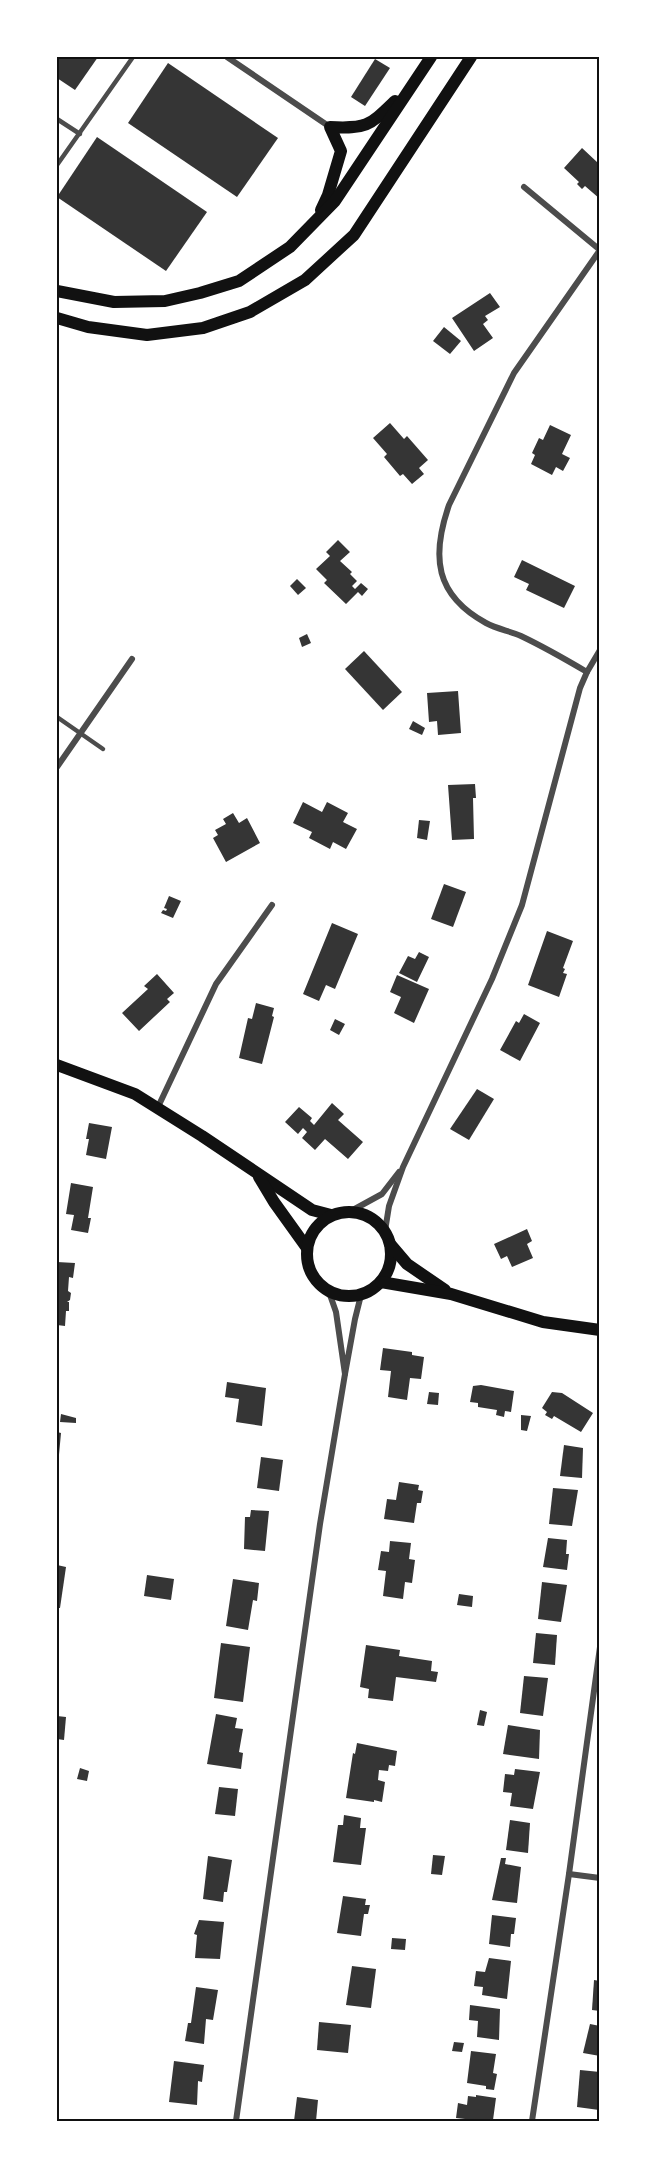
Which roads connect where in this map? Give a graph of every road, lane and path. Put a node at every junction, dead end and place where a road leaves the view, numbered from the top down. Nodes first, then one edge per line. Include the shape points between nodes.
1 (133, 57) edge
2 (226, 57) edge
3 (431, 57) edge
4 (469, 59) edge
5 (411, 86) junction
6 (57, 119) edge
7 (330, 127) junction
8 (80, 134) junction
9 (57, 165) edge
10 (524, 187) dead end
11 (315, 222) junction
12 (600, 250) edge
13 (57, 291) edge
14 (57, 318) edge
15 (600, 650) edge
16 (132, 658) dead end
17 (587, 672) junction
18 (57, 717) edge
19 (81, 733) junction
20 (103, 749) dead end
21 (57, 768) edge
22 (272, 904) dead end
23 (57, 1065) edge
24 (158, 1107) junction
25 (403, 1167) junction
26 (257, 1174) junction
27 (351, 1211) junction
28 (331, 1215) junction
29 (385, 1231) junction
30 (390, 1244) junction
31 (307, 1248) junction
32 (381, 1282) junction
33 (328, 1292) junction
34 (452, 1294) junction
35 (361, 1295) junction
36 (600, 1330) edge
37 (345, 1374) junction
38 (600, 1647) edge
39 (569, 1874) junction
40 (600, 1878) edge
41 (236, 2121) edge
42 (532, 2121) edge

1 - 8 lane
2 - 7 street
3 - 5 main road
4 - 14 main road via 354,235 305,280 250,312 203,328 147,334 88,327
5 - 7 main road via 365,126
5 - 11 main road via 334,201
6 - 8 lane
7 - 11 main road via 341,151
8 - 9 lane
10 - 12 street
11 - 13 main road via 291,247 238,281 200,293 165,301 114,302
12 - 17 street via 514,373 449,505 438,555 447,590 464,609
15 - 17 street
16 - 19 street
17 - 25 street via 567,732 522,905 492,979
18 - 19 lane
19 - 20 lane
19 - 21 street
22 - 24 street via 216,984
23 - 24 main road via 135,1094
24 - 26 main road
25 - 27 street via 382,1194
25 - 29 street
26 - 28 main road via 312,1210
26 - 31 main road
27 - 28 main road
27 - 29 main road via 376,1221
28 - 31 main road via 315,1228
29 - 30 main road
30 - 32 main road via 390,1264
30 - 34 main road via 407,1263
31 - 33 main road via 308,1265 315,1281
32 - 34 main road
32 - 35 main road
33 - 35 main road
33 - 37 street via 336,1312
34 - 36 main road via 543,1322
35 - 37 street
37 - 41 street via 320,1524
38 - 39 street
39 - 40 street
39 - 42 street

